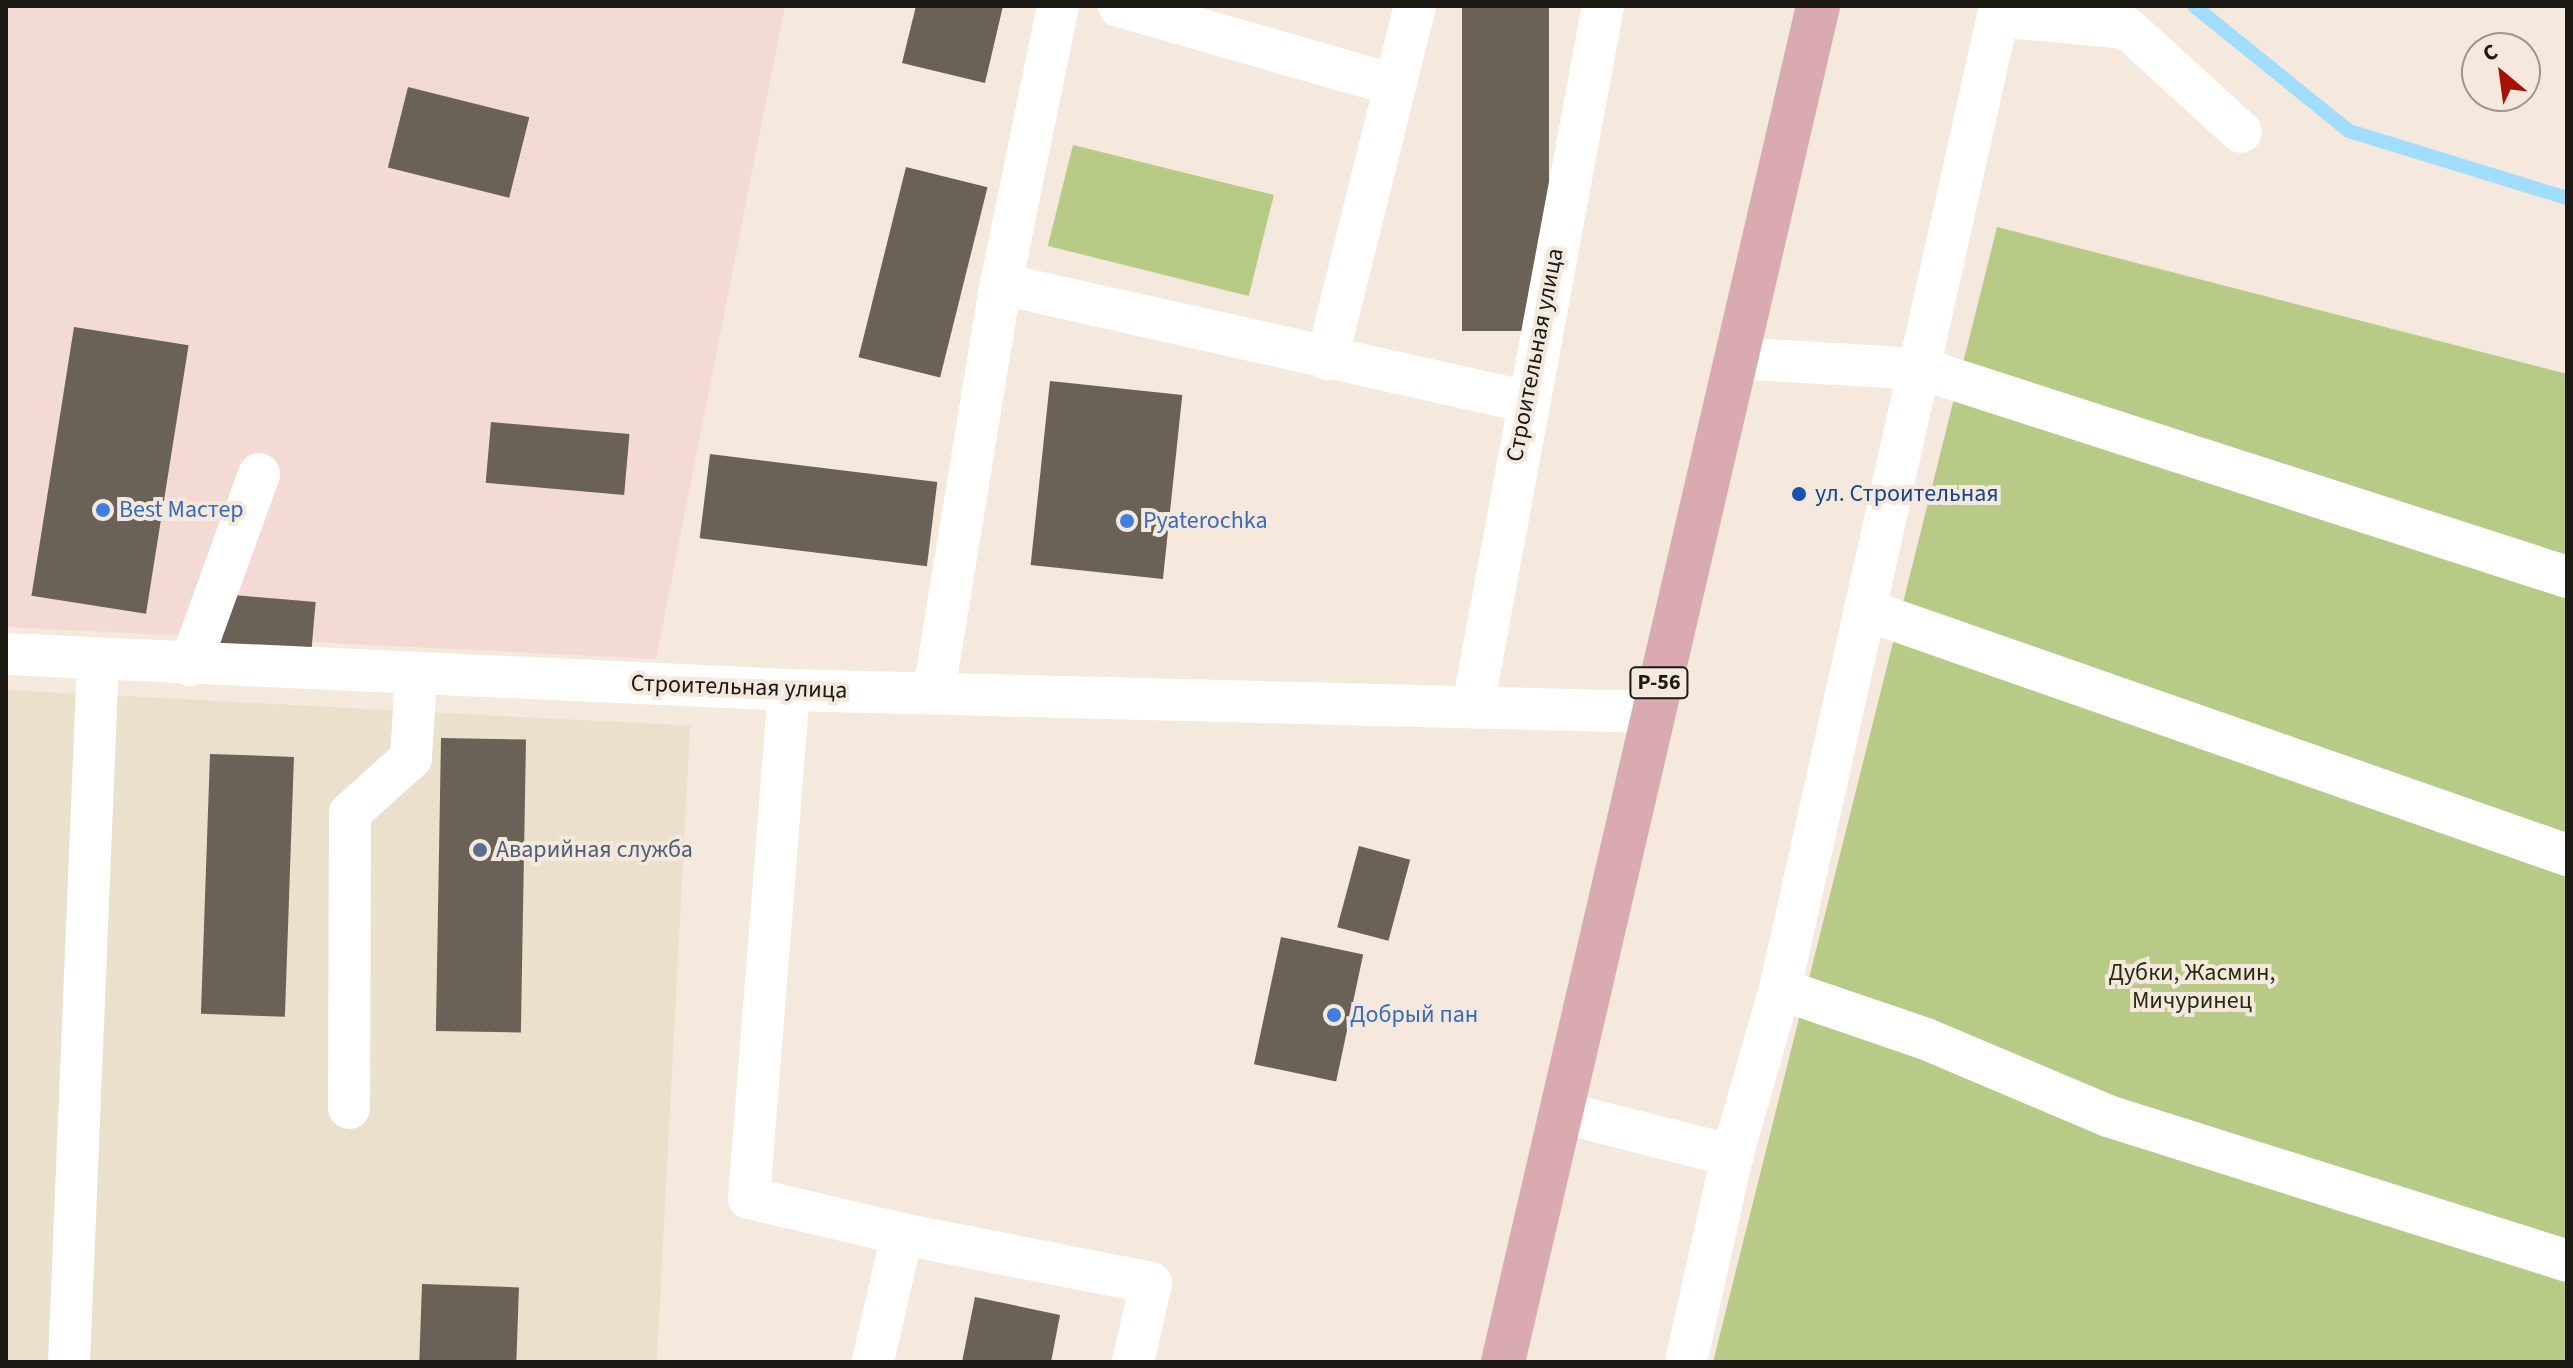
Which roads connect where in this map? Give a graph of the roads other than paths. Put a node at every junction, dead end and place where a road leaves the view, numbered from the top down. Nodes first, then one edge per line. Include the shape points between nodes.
1 (1058, 6) edge
2 (1119, 6) edge
3 (1415, 6) edge
4 (1603, 6) edge
5 (1818, 6) edge
6 (1395, 85) junction
7 (2241, 132) dead end
8 (1001, 284) junction
9 (1735, 358) junction
10 (1327, 359) junction
11 (1922, 369) junction
12 (1524, 401) junction
13 (259, 474) dead end
14 (2567, 577) edge
15 (1866, 610) junction
16 (6, 654) edge
17 (98, 661) junction
18 (190, 665) junction
19 (416, 676) junction
20 (789, 690) junction
21 (934, 691) junction
22 (1473, 706) junction
23 (1652, 712) junction
24 (2567, 855) edge
25 (1780, 989) junction
26 (349, 1108) dead end
27 (1560, 1112) junction
28 (1732, 1156) junction
29 (902, 1234) junction
30 (2567, 1261) edge
31 (69, 1362) edge
32 (873, 1362) edge
33 (1133, 1362) edge
34 (1503, 1362) edge
35 (1686, 1362) edge

1 - 8 street
2 - 6 street
3 - 6 street
4 - 12 street, Строительная улица
5 - 9 main road, Р-56
6 - 10 street
7 - 11 street via 2127,28 1998,16
8 - 10 street
8 - 21 street
9 - 11 street
9 - 23 main road, Р-56
10 - 12 street
11 - 14 street
11 - 15 street
12 - 22 street, Строительная улица
13 - 18 street
15 - 24 street
15 - 25 street
16 - 17 street, Строительная улица
17 - 18 street, Строительная улица
17 - 31 street
18 - 19 street, Строительная улица
19 - 20 street, Строительная улица
19 - 26 street via 411,758 350,813
20 - 21 street, Строительная улица
20 - 29 street via 749,1198
21 - 22 street, Строительная улица
22 - 23 street, Строительная улица
23 - 27 main road, Р-56
25 - 28 street
25 - 30 street via 1926,1039 2108,1116
27 - 28 street
27 - 34 main road, Р-56
28 - 35 street
29 - 32 street
29 - 33 street via 1151,1283

